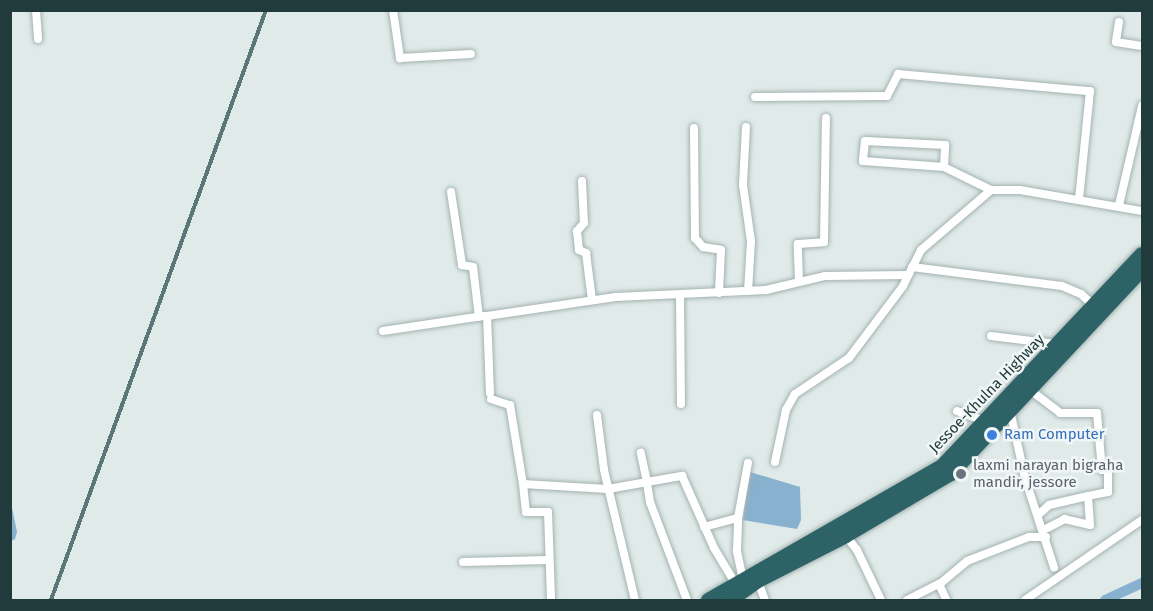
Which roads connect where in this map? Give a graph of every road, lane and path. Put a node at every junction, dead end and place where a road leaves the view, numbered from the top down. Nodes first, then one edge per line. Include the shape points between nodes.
1 (36, 10) edge
2 (393, 10) edge
3 (1119, 22) dead end
4 (39, 39) dead end
5 (1143, 46) edge
6 (471, 54) dead end
7 (755, 97) dead end
8 (1143, 106) edge
9 (826, 118) dead end
10 (746, 127) dead end
11 (694, 128) dead end
12 (944, 167) junction
13 (582, 182) dead end
14 (991, 190) junction
15 (452, 192) dead end
16 (1079, 199) junction
17 (1119, 205) junction
18 (1143, 211) edge
19 (1143, 254) edge
20 (912, 267) junction
21 (1143, 270) edge
22 (908, 275) junction
23 (799, 282) junction
24 (748, 291) junction
25 (719, 293) junction
26 (680, 296) junction
27 (592, 300) junction
28 (1094, 306) junction
29 (483, 316) junction
30 (383, 331) dead end
31 (990, 336) dead end
32 (1058, 344) junction
33 (1030, 390) junction
34 (681, 404) dead end
35 (1010, 410) junction
36 (957, 411) dead end
37 (597, 415) dead end
38 (987, 421) junction
39 (641, 453) dead end
40 (775, 462) dead end
41 (748, 463) dead end
42 (646, 482) junction
43 (523, 484) junction
44 (609, 489) junction
45 (1088, 496) junction
46 (1038, 515) junction
47 (738, 518) junction
48 (1143, 520) edge
49 (705, 527) junction
50 (1047, 533) junction
51 (846, 537) junction
52 (549, 560) junction
53 (463, 562) dead end
54 (1054, 567) dead end
55 (739, 579) junction
56 (758, 581) junction
57 (939, 584) junction
58 (946, 599) dead end
59 (551, 600) edge
60 (635, 600) edge
61 (687, 600) edge
62 (708, 600) edge
63 (731, 600) edge
64 (765, 600) edge
65 (881, 600) edge
66 (907, 600) edge
67 (1025, 600) edge

1 - 4 street
2 - 6 street via 400,58
3 - 5 street via 1116,42
7 - 16 street via 887,96 898,74 1090,91
8 - 17 street
9 - 23 street via 824,242 798,244
10 - 24 street via 743,185 751,242
11 - 25 street via 694,238 704,247 721,250
12 - 12 street via 863,161 865,141 945,145
12 - 14 street
13 - 27 street via 584,223 577,231 579,250 586,253
14 - 16 street
14 - 20 street via 929,241
15 - 29 street via 462,265 473,267
16 - 17 street
17 - 18 street
19 - 28 highway, Jessoe-Khulna Highway
20 - 22 street
20 - 28 street via 1062,286 1081,294
21 - 33 highway, Jessoe-Khulna Highway
22 - 23 street via 825,276
22 - 40 street via 849,358 795,394 786,410
23 - 24 street
24 - 25 street
25 - 26 street
26 - 27 street
26 - 34 street
27 - 29 street
28 - 32 highway, Jessoe-Khulna Highway
29 - 30 street
29 - 43 street via 491,396 510,405
31 - 32 street
32 - 38 highway, Jessoe-Khulna Highway
33 - 35 highway, Jessoe-Khulna Highway
33 - 45 street via 1060,413 1097,412 1108,492
35 - 46 street
35 - 51 highway, Jessoe-Khulna Highway via 951,474
36 - 38 street
37 - 44 street
38 - 55 highway, Jessoe-Khulna Highway via 957,454 920,481
39 - 42 street
41 - 47 street
42 - 44 street
42 - 49 street via 682,476
42 - 61 street
43 - 44 street
43 - 52 street via 526,512 548,512
44 - 60 street
45 - 46 street via 1049,505
45 - 50 street via 1090,525 1065,519
46 - 50 street
47 - 49 street
47 - 55 street
48 - 67 street
49 - 55 street
50 - 54 street
50 - 57 street via 967,561
51 - 56 highway, Jessoe-Khulna Highway
51 - 65 street via 857,550
52 - 53 street
52 - 59 street
55 - 62 highway, Jessoe-Khulna Highway
56 - 63 highway, Jessoe-Khulna Highway
56 - 64 street
57 - 58 street
57 - 66 street

